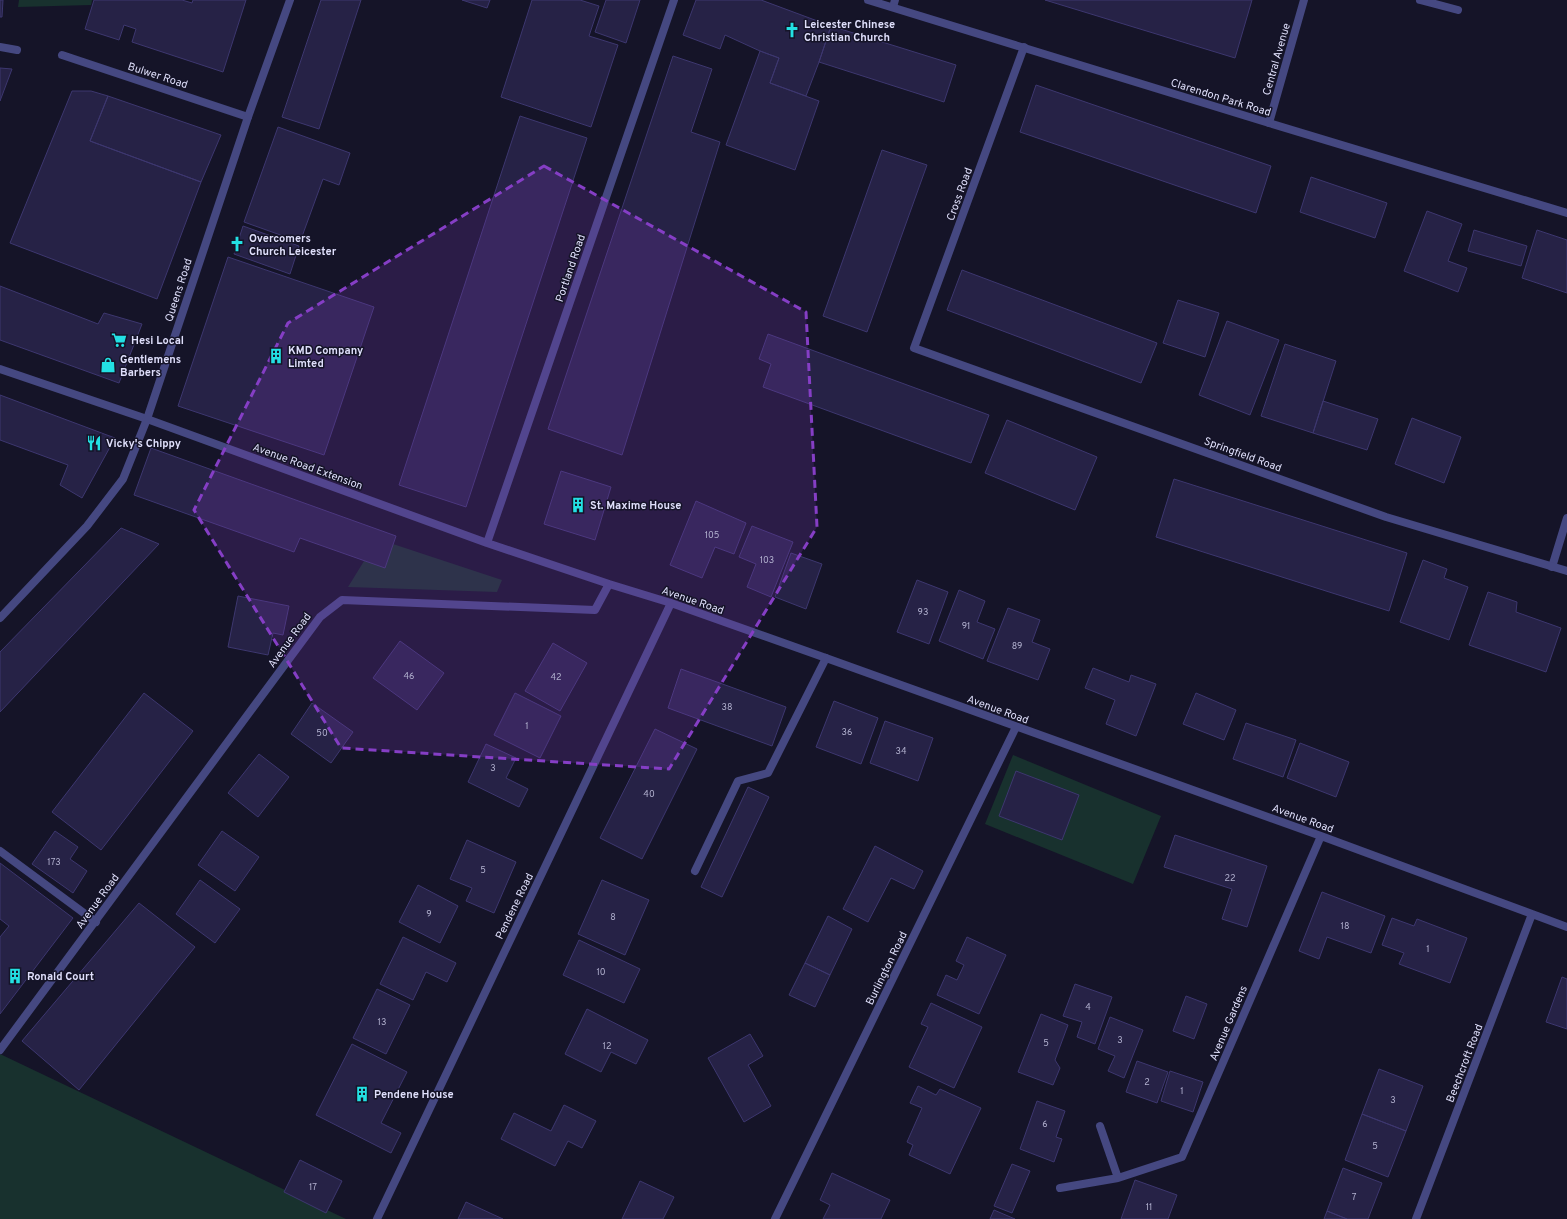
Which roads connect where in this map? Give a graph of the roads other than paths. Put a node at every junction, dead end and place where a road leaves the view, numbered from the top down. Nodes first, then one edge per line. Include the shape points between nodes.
1 (290, 0) edge
2 (674, 0) edge
3 (868, 0) edge
4 (1304, 0) edge
5 (1420, 0) edge
6 (894, 3) edge
7 (1458, 10) dead end
8 (0, 47) edge
9 (1024, 47) junction
10 (17, 50) dead end
11 (62, 55) dead end
12 (248, 117) junction
13 (1269, 123) junction
14 (1567, 213) edge
15 (914, 348) joint
16 (0, 369) edge
17 (147, 419) junction
18 (1567, 518) edge
19 (487, 543) junction
20 (1552, 567) junction
21 (1567, 571) edge
22 (609, 584) junction
23 (671, 603) junction
24 (0, 618) edge
25 (826, 658) junction
26 (1016, 727) junction
27 (1321, 836) junction
28 (0, 851) edge
29 (696, 871) dead end
30 (1532, 914) junction
31 (96, 922) junction
32 (1567, 927) edge
33 (0, 1050) edge
34 (1100, 1126) dead end
35 (1118, 1178) junction
36 (1060, 1188) dead end
37 (376, 1219) edge
38 (775, 1219) edge
39 (1416, 1219) edge

1 - 12 street, Queens Road
2 - 19 street, Portland Road
3 - 6 street, Clarendon Park Road
4 - 13 street, Central Avenue
5 - 7 street
6 - 9 street, Clarendon Park Road
8 - 10 street
9 - 13 street, Clarendon Park Road
9 - 15 street, Cross Road
11 - 12 street, Bulwer Road
12 - 17 street, Queens Road
13 - 14 street, Clarendon Park Road
15 - 20 street, Springfield Road via 1386,517
16 - 17 street, Avenue Road Extension
17 - 19 street, Avenue Road Extension
17 - 24 street, Queens Road via 123,479 87,526
18 - 20 street
19 - 22 street, Avenue Road Extension
20 - 21 street, Springfield Road
22 - 23 street, Avenue Road
22 - 31 street, Avenue Road via 595,610 342,600 320,617
23 - 25 street, Avenue Road
23 - 37 street, Pendene Road
25 - 26 street, Avenue Road
25 - 29 street via 768,773 738,781
26 - 27 street, Avenue Road
26 - 38 street, Burlington Road
27 - 30 street, Avenue Road
27 - 35 street, Avenue Gardens via 1182,1157
28 - 31 street
30 - 32 street, Avenue Road
30 - 39 street, Beechcroft Road
31 - 33 street, Avenue Road
34 - 35 street
35 - 36 street, Avenue Gardens

